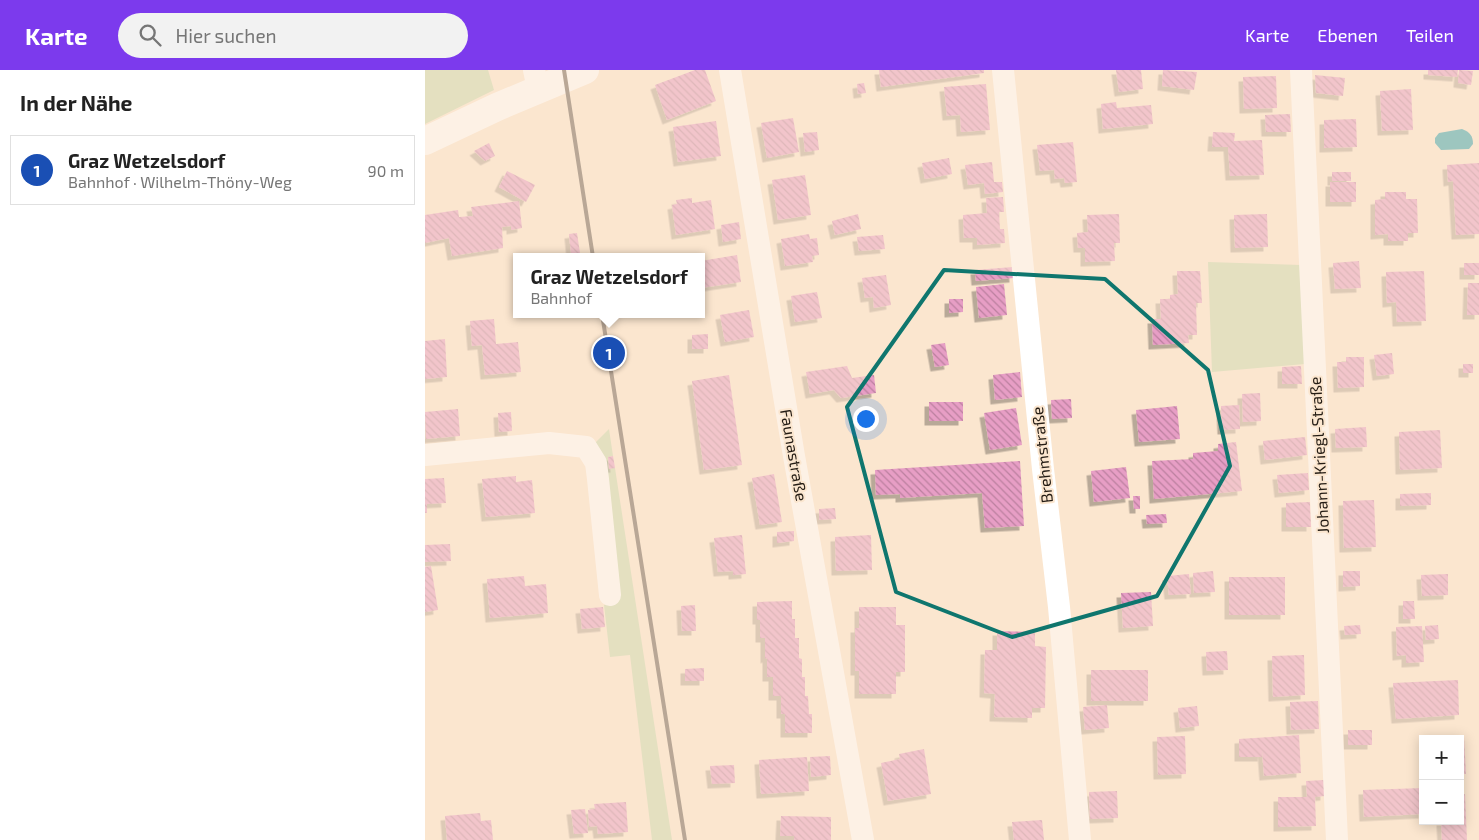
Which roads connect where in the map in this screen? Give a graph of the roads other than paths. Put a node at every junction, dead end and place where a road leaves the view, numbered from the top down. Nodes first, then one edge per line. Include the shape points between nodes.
1 (585, 70) edge
2 (730, 70) edge
3 (1003, 70) edge
4 (1301, 70) edge
5 (536, 79) edge
6 (425, 141) edge
7 (425, 455) edge
8 (610, 595) dead end
9 (863, 840) edge
10 (1079, 840) edge
11 (1337, 840) edge

1 - 5 main road
2 - 9 street, Faunastraße via 794,456
3 - 10 street, Brehmstraße via 1059,607
4 - 11 street, Johann-Kriegl-Straße
5 - 6 main road
7 - 8 street via 549,443 586,447 595,463 598,479

